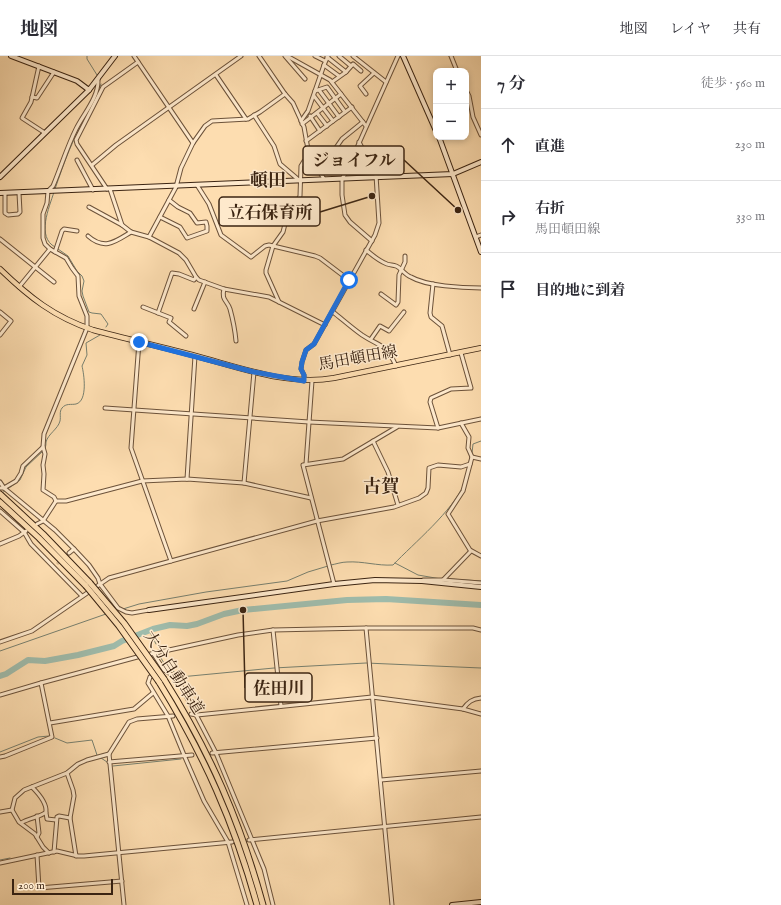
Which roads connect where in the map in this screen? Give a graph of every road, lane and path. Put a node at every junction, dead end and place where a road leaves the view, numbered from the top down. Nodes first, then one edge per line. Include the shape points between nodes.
1 (12, 56) edge
2 (114, 56) edge
3 (134, 56) edge
4 (241, 56) edge
5 (259, 56) edge
6 (286, 56) edge
7 (315, 56) edge
8 (339, 56) edge
9 (353, 56) edge
10 (398, 56) edge
11 (403, 56) edge
12 (451, 56) edge
13 (325, 59) edge
14 (138, 62) junction
15 (39, 66) junction
16 (352, 66) junction
17 (456, 68) edge
18 (54, 72) junction
19 (346, 72) junction
20 (361, 72) dead end
21 (374, 73) junction
22 (216, 75) junction
23 (321, 75) junction
24 (339, 76) junction
25 (98, 78) junction
26 (305, 79) dead end
27 (332, 82) junction
28 (386, 82) junction
29 (88, 90) junction
30 (319, 90) junction
31 (315, 91) junction
32 (285, 94) junction
33 (341, 94) junction
34 (366, 94) dead end
35 (314, 96) junction
36 (469, 96) edge
37 (32, 97) junction
38 (335, 98) junction
39 (329, 103) junction
40 (352, 107) junction
41 (169, 108) junction
42 (323, 108) junction
43 (307, 112) junction
44 (317, 112) junction
45 (345, 112) junction
46 (254, 115) junction
47 (311, 117) junction
48 (339, 117) junction
49 (246, 119) junction
50 (333, 121) junction
51 (363, 122) junction
52 (302, 123) junction
53 (433, 124) edge
54 (327, 126) junction
55 (366, 126) junction
56 (320, 131) junction
57 (45, 133) junction
58 (481, 135) edge
59 (440, 140) edge
60 (306, 141) junction
61 (359, 142) junction
62 (193, 143) junction
63 (309, 155) junction
64 (77, 160) dead end
65 (481, 162) edge
66 (92, 165) junction
67 (316, 166) junction
68 (454, 174) junction
69 (0, 177) edge
70 (376, 178) junction
71 (324, 179) junction
72 (342, 179) junction
73 (300, 181) junction
74 (197, 186) junction
75 (176, 187) junction
76 (109, 189) junction
77 (93, 190) junction
78 (50, 191) junction
79 (0, 193) edge
80 (19, 193) junction
81 (5, 194) junction
82 (169, 200) junction
83 (89, 207) dead end
84 (160, 217) junction
85 (216, 222) junction
86 (122, 225) junction
87 (207, 225) junction
88 (76, 231) dead end
89 (132, 232) junction
90 (481, 235) edge
91 (88, 236) dead end
92 (149, 237) junction
93 (476, 237) junction
94 (0, 239) edge
95 (372, 241) junction
96 (273, 246) junction
97 (50, 249) junction
98 (56, 249) junction
99 (366, 250) junction
100 (481, 252) edge
101 (405, 256) dead end
102 (35, 267) junction
103 (0, 269) edge
104 (401, 270) junction
105 (196, 277) junction
106 (349, 280) junction
107 (54, 282) dead end
108 (205, 282) junction
109 (433, 284) junction
110 (19, 287) junction
111 (481, 288) edge
112 (224, 289) junction
113 (380, 294) dead end
114 (279, 302) junction
115 (144, 307) dead end
116 (194, 309) dead end
117 (0, 312) edge
118 (333, 312) junction
119 (404, 312) dead end
120 (158, 313) junction
121 (324, 325) junction
122 (87, 328) junction
123 (0, 335) edge
124 (186, 336) dead end
125 (371, 339) junction
126 (236, 341) dead end
127 (139, 342) junction
128 (481, 348) edge
129 (462, 352) junction
130 (450, 355) junction
131 (195, 356) junction
132 (396, 366) junction
133 (254, 372) junction
134 (304, 381) junction
135 (312, 381) junction
136 (105, 408) dead end
137 (134, 410) junction
138 (191, 414) junction
139 (250, 418) junction
140 (481, 419) edge
141 (309, 422) junction
142 (461, 423) junction
143 (397, 427) junction
144 (438, 428) junction
145 (372, 441) junction
146 (44, 448) junction
147 (472, 457) junction
148 (481, 459) edge
149 (306, 464) junction
150 (470, 464) junction
151 (187, 479) junction
152 (142, 481) junction
153 (0, 482) edge
154 (244, 483) junction
155 (3, 490) edge
156 (311, 498) junction
157 (56, 501) junction
158 (0, 502) edge
159 (398, 505) junction
160 (0, 511) edge
161 (43, 521) junction
162 (317, 521) junction
163 (37, 524) dead end
164 (25, 531) junction
165 (0, 544) edge
166 (74, 549) junction
167 (472, 551) junction
168 (69, 553) tunnel mouth
169 (481, 556) edge
170 (171, 562) junction
171 (444, 579) junction
172 (419, 581) junction
173 (481, 583) edge
174 (88, 584) junction
175 (100, 584) junction
176 (334, 584) junction
177 (481, 587) edge
178 (82, 596) junction
179 (149, 610) joint
180 (366, 628) junction
181 (274, 630) junction
182 (481, 630) edge
183 (0, 642) edge
184 (153, 653) junction
185 (164, 670) junction
186 (162, 680) junction
187 (41, 683) junction
188 (153, 693) junction
189 (0, 695) edge
190 (372, 697) junction
191 (481, 698) edge
192 (281, 706) junction
193 (462, 709) junction
194 (191, 714) dead end
195 (481, 714) edge
196 (197, 715) junction
197 (168, 716) junction
198 (173, 716) dead end
199 (50, 723) junction
200 (377, 738) junction
201 (212, 753) dead end
202 (216, 753) junction
203 (108, 754) junction
204 (192, 755) dead end
205 (184, 756) junction
206 (0, 757) edge
207 (109, 762) junction
208 (481, 771) edge
209 (67, 773) junction
210 (381, 780) junction
211 (32, 787) junction
212 (12, 810) junction
213 (0, 812) edge
214 (46, 813) junction
215 (37, 816) junction
216 (481, 817) edge
217 (70, 818) junction
218 (56, 820) junction
219 (21, 824) junction
220 (385, 826) junction
221 (37, 837) junction
222 (251, 840) junction
223 (230, 842) junction
224 (54, 852) junction
225 (49, 853) junction
226 (119, 853) junction
227 (37, 855) junction
228 (76, 856) junction
229 (0, 863) edge
230 (122, 881) junction
231 (481, 902) edge
232 (124, 905) edge
233 (246, 905) edge
234 (257, 905) edge
235 (263, 905) edge
236 (273, 905) edge
237 (392, 905) edge
238 (452, 905) edge

1 - 15 street
2 - 25 street
3 - 14 street
4 - 22 street
5 - 32 street
6 - 23 street
6 - 26 street
7 - 13 street
8 - 16 street
9 - 21 street
10 - 28 street
11 - 53 street
12 - 17 street
13 - 19 street
13 - 23 street
13 - 24 street
14 - 41 street
14 - 66 street via 103,87 77,137 77,144
15 - 18 street
15 - 37 street
16 - 19 street
16 - 20 street
18 - 29 street via 77,80
18 - 37 street via 37,98
19 - 24 street
21 - 28 street
21 - 34 street via 360,86
22 - 41 street
22 - 49 street
23 - 27 street
23 - 31 street
24 - 27 street
25 - 29 street
25 - 78 street via 96,91
27 - 33 street
28 - 55 street
29 - 57 street
30 - 31 street
30 - 38 street via 327,87
30 - 39 street
31 - 35 street
32 - 46 street
32 - 52 street via 293,103
33 - 38 street
33 - 40 street
35 - 42 street
35 - 43 street
36 - 58 street via 473,116
37 - 57 street via 22,118
38 - 39 street
38 - 45 street
39 - 42 street
39 - 48 street
40 - 45 street
40 - 51 street
41 - 62 street
41 - 66 street
42 - 44 street
42 - 50 street
43 - 47 street
43 - 52 street
44 - 47 street
44 - 54 street
45 - 48 street
46 - 49 street
46 - 73 street via 274,146 280,164
47 - 52 street
47 - 56 street
48 - 50 street
49 - 62 street via 208,122
50 - 54 street
51 - 55 street
51 - 67 street
52 - 60 street
54 - 56 street
55 - 61 street
56 - 60 street
57 - 69 street
59 - 68 street
60 - 63 street
61 - 70 street
61 - 72 street
62 - 75 street via 181,168
63 - 67 street
63 - 73 street via 301,166
64 - 77 street
65 - 68 street
66 - 76 street
67 - 71 street
68 - 70 street
68 - 93 street
70 - 72 street
70 - 95 street via 379,223
71 - 72 street
71 - 73 street
72 - 95 street via 345,215
73 - 74 street
73 - 96 street via 300,196 286,220 283,232
74 - 75 street
74 - 85 street via 209,204
75 - 76 street
75 - 82 street
76 - 77 street
76 - 86 street
77 - 78 street
78 - 80 street
78 - 97 street via 43,214 42,229 44,241
79 - 81 street
80 - 81 street
80 - 81 street via 20,212 8,215 5,213
82 - 84 street
82 - 87 street via 190,212 197,223 205,222
83 - 86 street
84 - 87 street via 180,227 187,238 206,232
84 - 92 street
85 - 87 street
85 - 96 street via 221,235 251,257 265,246
86 - 89 street
88 - 98 street via 62,231
89 - 91 street via 108,244 95,241
89 - 92 street
90 - 93 street
92 - 105 street via 183,256
93 - 100 street
94 - 102 street
95 - 99 street
96 - 106 street via 320,258
96 - 114 street via 266,273
97 - 98 street
97 - 102 street
98 - 122 street via 66,258 78,276 79,296 87,316
99 - 104 street via 377,259
99 - 106 street
101 - 104 street
102 - 107 street
102 - 110 street
103 - 110 main road, 馬田頓田線
104 - 109 street via 414,279
104 - 113 street via 396,305
105 - 108 street
105 - 120 street via 194,280 172,273
106 - 118 street
108 - 112 street
108 - 116 street
109 - 111 street
109 - 130 street via 430,313 442,326
110 - 122 main road, 馬田頓田線 via 43,307
112 - 114 street via 259,295
112 - 126 street via 222,295 235,326
114 - 121 street
115 - 120 street
117 - 123 street via 10,320
118 - 121 street
118 - 125 street
119 - 125 street via 389,331 380,326
120 - 124 street via 171,318 169,322
121 - 134 street via 314,344 306,350 301,369
122 - 127 main road, 馬田頓田線
122 - 146 street via 44,434
125 - 132 street via 385,348
127 - 131 main road, 馬田頓田線
127 - 137 street
128 - 129 main road, 馬田頓田線
129 - 130 main road, 馬田頓田線
129 - 144 street via 471,388 451,389 431,398
130 - 132 main road, 馬田頓田線
131 - 133 main road, 馬田頓田線
131 - 138 street
132 - 135 main road, 馬田頓田線
133 - 134 main road, 馬田頓田線
133 - 139 street
134 - 135 main road, 馬田頓田線
135 - 141 street
136 - 137 street
137 - 138 street
137 - 152 street via 131,448
138 - 139 street
138 - 151 street
139 - 141 street
139 - 154 street
140 - 142 street
141 - 143 street
141 - 149 street
142 - 144 street
142 - 147 street via 469,437 468,448
143 - 144 street
143 - 145 street
145 - 149 street via 344,459
145 - 159 street via 388,472
146 - 155 street via 23,466 16,481
146 - 157 street via 42,488
147 - 148 street
147 - 150 street
149 - 156 street via 303,464 303,467
150 - 159 street via 461,467 438,465 429,468 426,493
150 - 167 street via 463,491 448,514
151 - 152 street
151 - 154 street
152 - 157 street via 71,501
152 - 170 street
153 - 155 street
154 - 156 street
155 - 161 street
155 - 174 highway, 大分自動車道
156 - 162 street
157 - 161 street
158 - 174 highway, 大分自動車道
159 - 162 street
160 - 164 street
161 - 163 street
161 - 166 street via 56,530
162 - 170 street
162 - 176 street
164 - 165 street
164 - 178 street via 31,544 56,566
166 - 168 street
166 - 175 street
167 - 169 street
167 - 171 street
170 - 175 street via 109,578
171 - 172 street
171 - 173 street
172 - 176 street via 375,580
172 - 177 street
174 - 186 highway, 大分自動車道, bridge
175 - 178 street
175 - 179 street via 118,608 132,613
176 - 179 street
178 - 183 street via 32,631
180 - 181 street
180 - 182 street
180 - 190 street
181 - 184 street
181 - 192 street
184 - 185 street
184 - 187 street
185 - 188 street via 148,680
185 - 196 street via 177,680
186 - 234 highway, 大分自動車道 via 223,803 242,853
186 - 235 highway, 大分自動車道 via 195,730 228,801 243,838
187 - 189 street
187 - 199 street
188 - 197 street
188 - 199 street via 134,709
190 - 192 street
190 - 193 street
190 - 200 street
191 - 193 street via 471,700
192 - 196 street
193 - 195 street
194 - 196 street
196 - 202 street
197 - 198 street
197 - 203 street via 129,722
197 - 205 street
199 - 206 street via 52,737
200 - 202 street
200 - 210 street
201 - 202 street
202 - 222 street
203 - 207 street
203 - 209 street via 78,764
204 - 205 street
205 - 207 street
205 - 223 street via 204,801
207 - 226 street
208 - 210 street
209 - 211 street
209 - 217 street via 74,796
210 - 220 street
211 - 212 street via 15,798
211 - 214 street via 46,807
212 - 213 street
212 - 219 street
214 - 215 street
214 - 218 street via 47,818
215 - 219 street
215 - 221 street
216 - 220 street
217 - 218 street via 59,816
217 - 228 street
218 - 224 street
219 - 221 street
220 - 222 street
220 - 237 street
221 - 225 street
222 - 236 street via 264,869
223 - 226 street
223 - 233 street
224 - 225 street
224 - 228 street
225 - 227 street
226 - 228 street
226 - 230 street
227 - 229 street
227 - 230 street via 40,888
230 - 232 street
231 - 238 street

